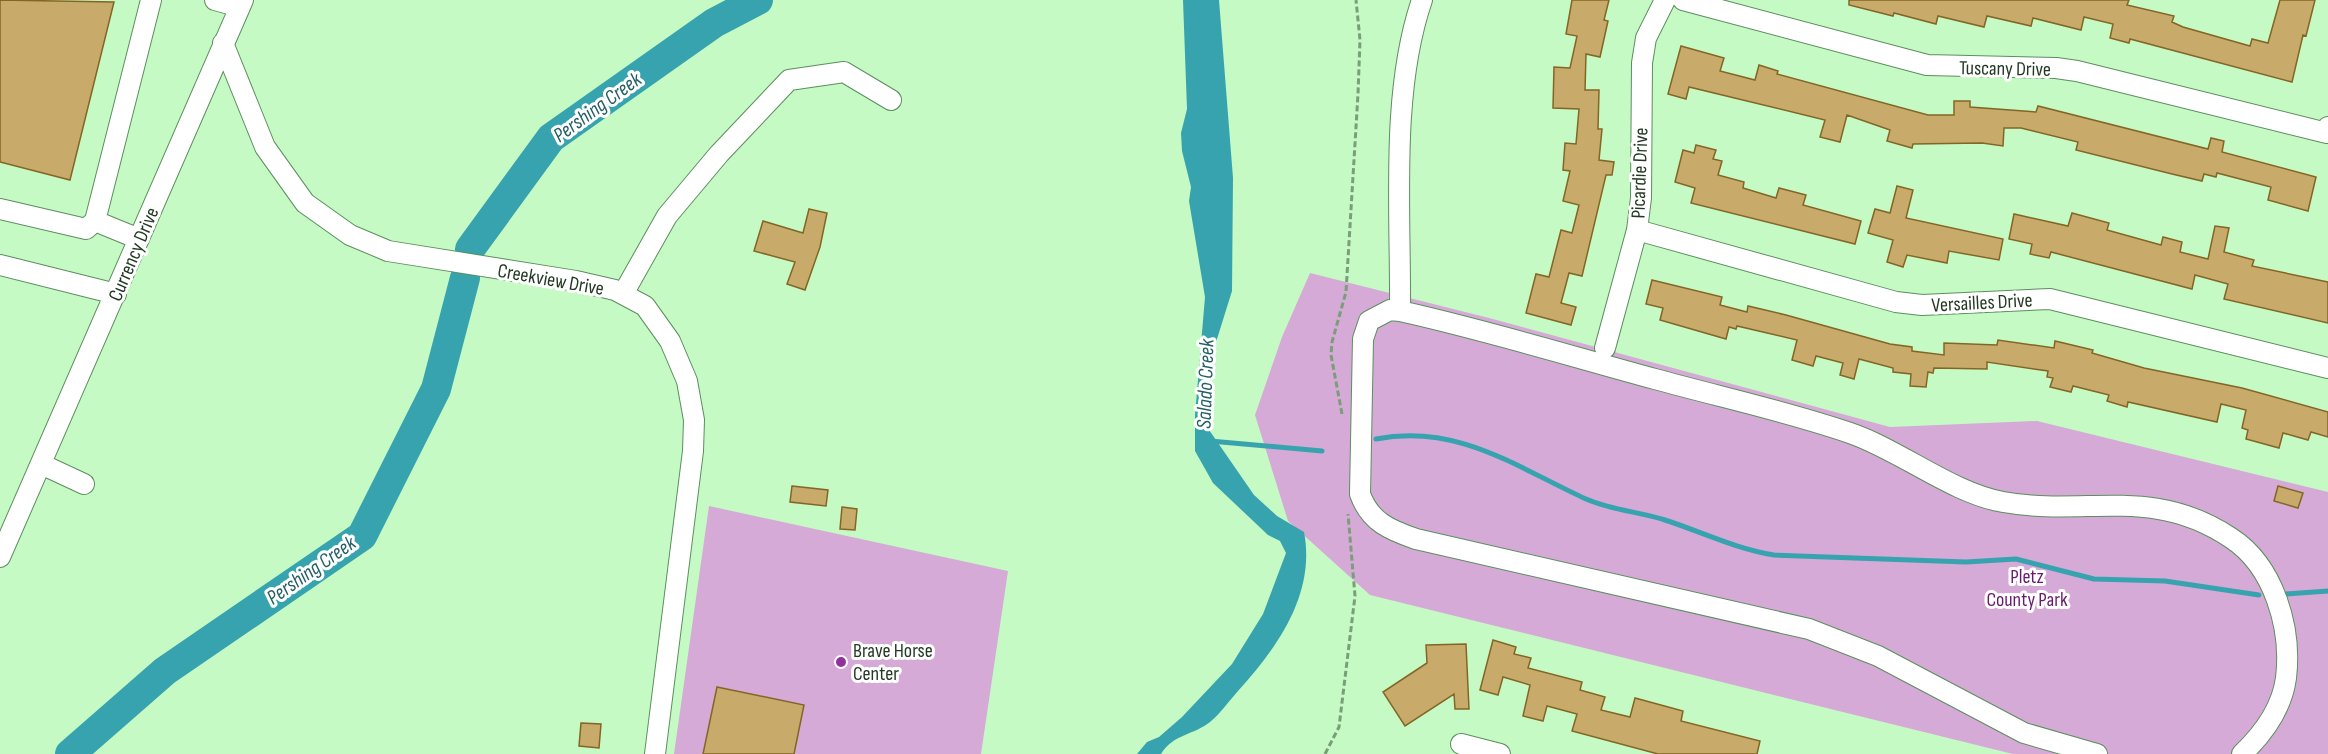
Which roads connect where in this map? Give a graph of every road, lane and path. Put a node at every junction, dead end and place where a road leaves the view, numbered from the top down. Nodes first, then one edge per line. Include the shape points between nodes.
1 (151, 0) edge
2 (215, 0) edge
3 (1422, 0) edge
4 (1665, 0) edge
5 (1683, 0) edge
6 (241, 3) edge
7 (223, 43) junction
8 (891, 100) dead end
9 (2327, 130) edge
10 (0, 209) edge
11 (95, 221) junction
12 (1637, 230) junction
13 (139, 239) junction
14 (0, 265) edge
15 (116, 294) junction
16 (623, 294) junction
17 (1401, 310) junction
18 (1605, 348) dead end
19 (2328, 368) edge
20 (41, 464) junction
21 (84, 484) dead end
22 (3, 550) edge
23 (1461, 744) dead end
24 (655, 754) edge
25 (1500, 754) edge
26 (2097, 754) edge
27 (2242, 754) edge

1 - 11 street
2 - 6 street
3 - 17 street via 1407,51 1401,104
4 - 12 street, Picardie Drive via 1646,38 1641,63 1641,198
5 - 9 street, Tuscany Drive via 1927,65 2077,71
6 - 7 street
7 - 13 street, Currency Drive
7 - 16 street, Creekview Drive via 265,147 305,202 350,235 388,251 576,281
8 - 16 street via 844,72 789,80 719,154 668,216
10 - 11 street via 86,229
11 - 13 street
12 - 18 street, Picardie Drive
12 - 19 street, Versailles Drive via 1896,302 1922,305 2050,299
13 - 15 street, Currency Drive
14 - 15 street
15 - 20 street, Currency Drive
16 - 24 street, Creekview Drive via 645,306 670,341 687,381 694,420
17 - 26 street via 1390,310 1369,321 1363,339 1360,494 1365,507 1381,525 1416,539 1809,629 1878,656 2024,733
17 - 27 street via 1851,433 1957,485 2002,502 2134,504 2158,507 2204,523 2233,539 2258,562 2269,578 2282,622 2286,679 2274,713 2259,738
20 - 21 street
20 - 22 street, Currency Drive
23 - 25 street

